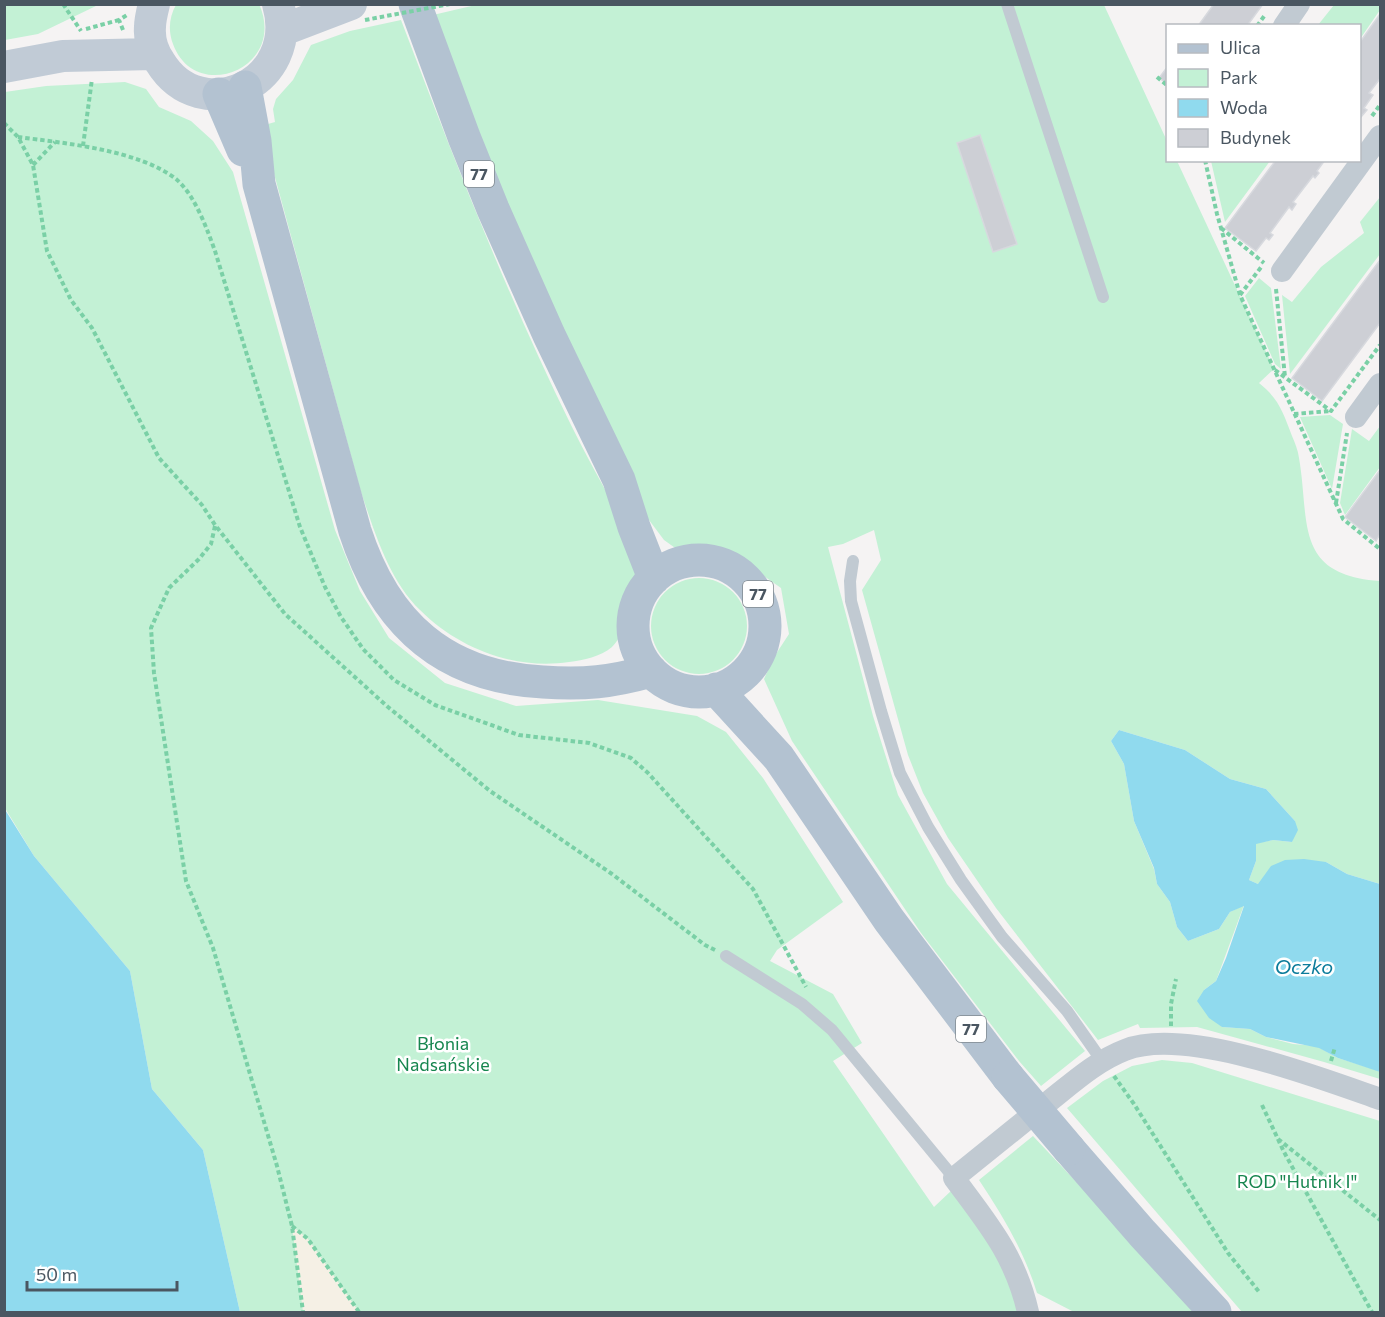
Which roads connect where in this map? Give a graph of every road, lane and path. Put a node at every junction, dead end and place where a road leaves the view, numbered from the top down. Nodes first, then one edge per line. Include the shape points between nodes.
1 (63, 4) edge
2 (415, 4) edge
3 (450, 4) edge
4 (1007, 4) edge
5 (1299, 4) edge
6 (357, 16) edge
7 (280, 17) edge
8 (119, 20) dead end
9 (1285, 24) edge
10 (152, 28) edge
11 (72, 41) junction
12 (4, 66) edge
13 (93, 72) dead end
14 (1157, 77) dead end
15 (1166, 85) edge
16 (232, 91) junction
17 (4, 123) edge
18 (1380, 136) edge
19 (18, 137) junction
20 (55, 142) junction
21 (83, 146) junction
22 (1361, 158) edge
23 (1205, 162) edge
24 (1358, 162) edge
25 (33, 165) junction
26 (1221, 228) junction
27 (1272, 262) junction
28 (1240, 295) junction
29 (1103, 297) dead end
30 (1380, 345) edge
31 (1274, 369) junction
32 (1286, 378) junction
33 (1380, 384) edge
34 (1331, 411) junction
35 (1294, 414) junction
36 (1356, 417) joint
37 (619, 480) junction
38 (1336, 504) junction
39 (215, 525) junction
40 (1380, 549) edge
41 (853, 561) dead end
42 (684, 562) junction
43 (654, 578) junction
44 (635, 641) junction
45 (651, 671) junction
46 (745, 673) junction
47 (543, 682) junction
48 (716, 689) junction
49 (779, 758) junction
50 (726, 956) joint
51 (1176, 980) dead end
52 (802, 1004) junction
53 (1171, 1044) junction
54 (1102, 1062) junction
55 (1380, 1100) edge
56 (1262, 1105) dead end
57 (1278, 1139) junction
58 (954, 1178) junction
59 (1380, 1220) edge
60 (292, 1226) junction
61 (1260, 1293) dead end
62 (303, 1312) edge
63 (359, 1312) edge
64 (1028, 1312) edge
65 (1215, 1312) edge
66 (1372, 1312) edge

1 - 11 path
2 - 37 main road, 77 via 504,234
3 - 6 path, bridge
4 - 29 lane
5 - 9 street
6 - 7 street
7 - 16 street via 280,47 272,64 260,78
8 - 11 path
10 - 11 street via 84,45
10 - 16 street via 165,71 180,84 199,92
11 - 12 street
13 - 21 path
14 - 15 path
16 - 47 main road via 353,523 378,587 403,620 440,652 485,673
17 - 19 path
18 - 22 street
19 - 20 path
19 - 25 path
20 - 21 path
20 - 25 path
21 - 52 path via 126,156 177,180 204,220 300,527 340,617 363,649 394,680 435,705 519,735 589,743 631,758 753,889 808,991
23 - 26 path
24 - 27 street
25 - 39 path via 47,251 71,300 92,328 159,458
26 - 27 path
26 - 28 path
27 - 28 path
27 - 32 path
28 - 31 path
30 - 34 path
31 - 32 path
31 - 35 path
32 - 34 path
33 - 36 street
34 - 35 path
35 - 38 path
36 - 38 path via 1348,428
37 - 42 main road, 77
37 - 43 main road, 77
38 - 40 path via 1342,519
39 - 50 path via 285,614 388,707 490,791 612,874 705,945
39 - 60 path via 211,544 169,588 151,628 154,673 186,881 217,960
41 - 54 lane via 851,601 900,772 961,880 1002,937 1067,1011
42 - 43 main road, 77
42 - 46 main road, 77 via 701,560 726,565 741,574 757,594 765,618 765,635 756,660
43 - 44 main road, 77 via 637,603
44 - 45 main road, 77
44 - 47 main road via 599,666
45 - 47 main road via 600,683
45 - 48 main road, 77 via 685,690
46 - 48 main road, 77
46 - 49 main road, 77
48 - 49 main road, 77
49 - 65 main road, 77, bridge via 889,920 1008,1077
50 - 52 lane
51 - 53 path
52 - 58 lane via 846,1046
53 - 54 street via 1126,1049
53 - 55 street via 1213,1048 1247,1057
54 - 58 street
54 - 61 path via 1141,1113 1228,1253
56 - 57 path
57 - 59 path
57 - 66 path
58 - 64 street via 1008,1253
60 - 62 path
60 - 63 path via 308,1239

